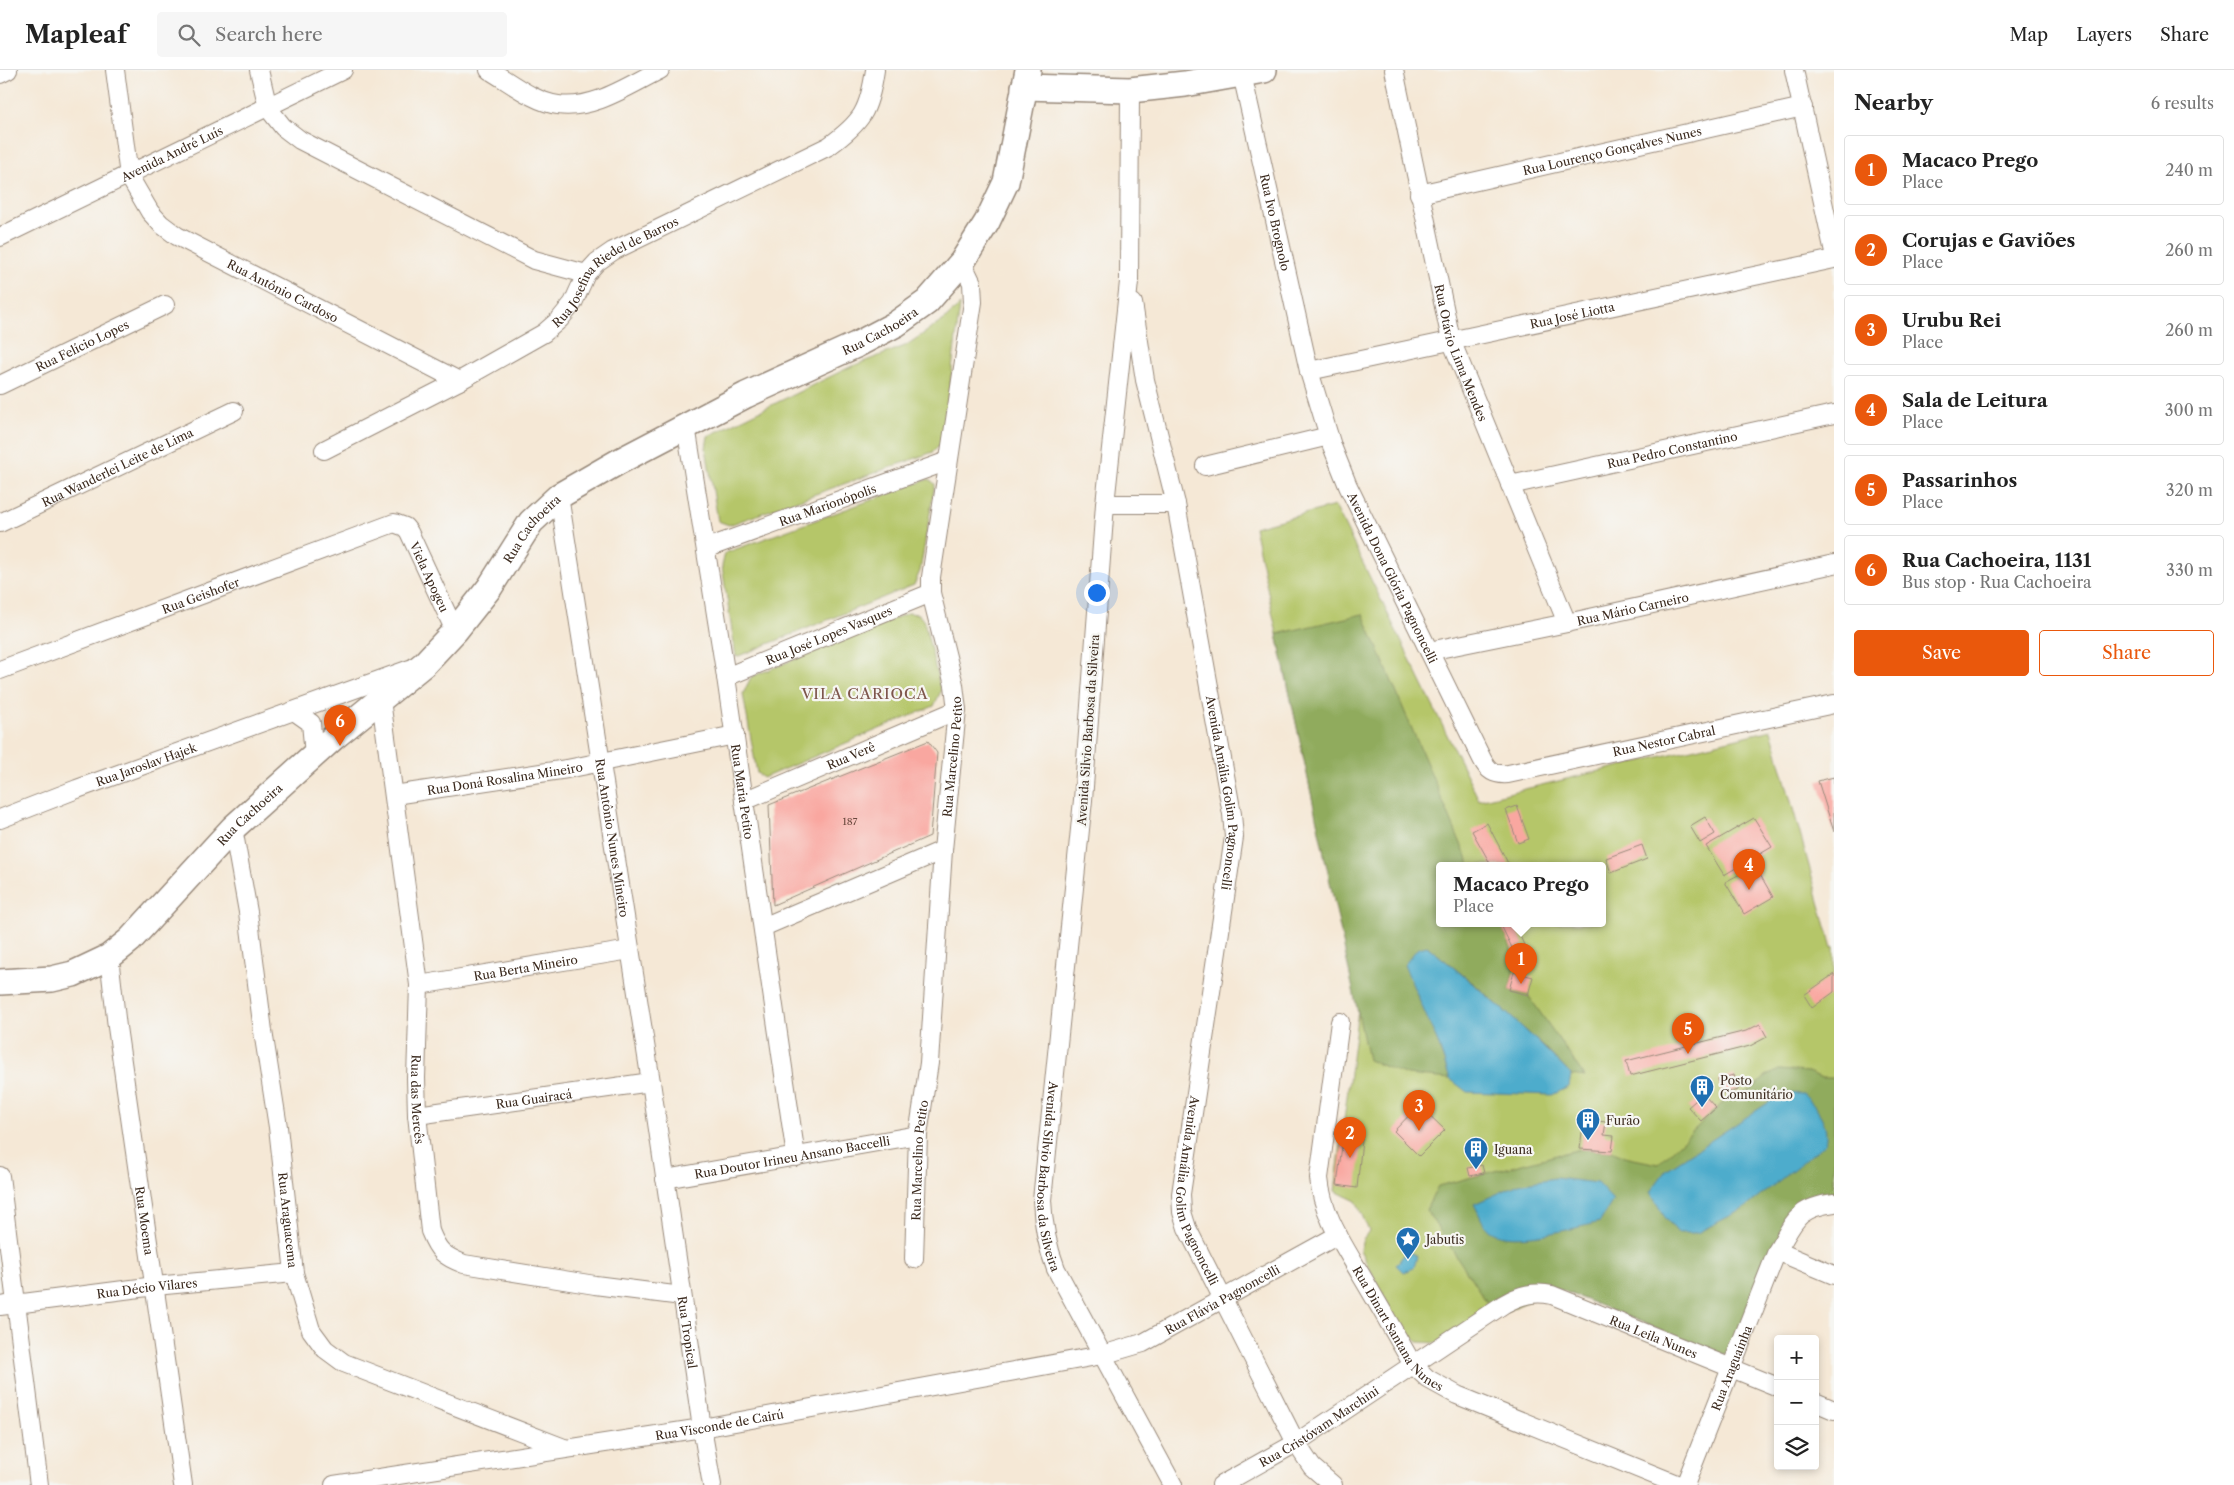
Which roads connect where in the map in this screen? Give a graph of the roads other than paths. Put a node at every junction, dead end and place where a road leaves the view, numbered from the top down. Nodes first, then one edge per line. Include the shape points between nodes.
1 (8, 70) edge
2 (115, 70) edge
3 (260, 70) edge
4 (343, 70) edge
5 (489, 70) edge
6 (660, 70) edge
7 (875, 70) edge
8 (1394, 70) edge
9 (1794, 70) edge
10 (1253, 72) edge
11 (0, 74) edge
12 (1187, 77) edge
13 (1026, 79) edge
14 (1130, 90) junction
15 (1803, 106) junction
16 (268, 108) junction
17 (129, 176) junction
18 (1419, 194) junction
19 (0, 237) edge
20 (1834, 252) edge
21 (1834, 259) edge
22 (962, 262) junction
23 (586, 274) junction
24 (1130, 282) junction
25 (165, 305) dead end
26 (1451, 340) junction
27 (1309, 371) junction
28 (459, 381) junction
29 (0, 385) edge
30 (234, 411) dead end
31 (1834, 414) edge
32 (686, 426) junction
33 (1329, 436) junction
34 (324, 450) dead end
35 (948, 461) junction
36 (1205, 466) dead end
37 (1510, 485) junction
38 (559, 496) junction
39 (1106, 504) junction
40 (1176, 504) junction
41 (0, 523) edge
42 (400, 524) joint
43 (707, 548) junction
44 (1834, 564) edge
45 (931, 593) junction
46 (1567, 624) junction
47 (455, 632) junction
48 (1429, 651) junction
49 (424, 664) junction
50 (0, 670) edge
51 (726, 677) junction
52 (381, 700) junction
53 (1834, 704) edge
54 (957, 710) junction
55 (294, 711) junction
56 (735, 735) junction
57 (314, 754) junction
58 (600, 760) junction
59 (1494, 774) joint
60 (394, 795) junction
61 (744, 800) junction
62 (0, 819) edge
63 (233, 828) junction
64 (943, 850) junction
65 (763, 927) junction
66 (630, 950) junction
67 (109, 957) junction
68 (0, 982) edge
69 (419, 985) junction
70 (1340, 1022) dead end
71 (651, 1082) junction
72 (417, 1115) junction
73 (918, 1135) junction
74 (796, 1157) junction
75 (0, 1176) edge
76 (665, 1179) junction
77 (1834, 1203) edge
78 (1338, 1235) junction
79 (1777, 1251) junction
80 (914, 1259) dead end
81 (294, 1273) junction
82 (1834, 1275) edge
83 (154, 1286) junction
84 (1529, 1294) joint
85 (682, 1296) junction
86 (1224, 1299) junction
87 (8, 1305) edge
88 (1102, 1355) junction
89 (1413, 1365) junction
90 (1732, 1368) junction
91 (1774, 1385) edge
92 (1819, 1404) edge
93 (1834, 1410) edge
94 (702, 1428) junction
95 (1296, 1443) junction
96 (564, 1448) junction
97 (341, 1484) edge
98 (39, 1485) edge
99 (184, 1485) edge
100 (712, 1485) edge
101 (1173, 1485) edge
102 (1221, 1485) edge
103 (1333, 1485) edge
104 (1679, 1485) edge
105 (1685, 1485) edge

1 - 11 street
2 - 17 street
3 - 16 street
4 - 16 street, Avenida André Luís
5 - 6 street via 534,97 557,105 579,106 600,100
7 - 23 street, Rua Josefina Riedel de Barros via 864,114 836,141 613,251
8 - 18 street, Rua Otávio Lima Mendes
9 - 15 street
10 - 12 main road
10 - 27 street, Rua Ivo Brognolo
12 - 14 main road
13 - 14 main road
13 - 22 main road, Rua Cachoeira via 1006,182 987,222
14 - 24 street, Avenida Silvio Barbosa da Silveira
15 - 18 street, Rua Lourenço Gonçalves Nunes
15 - 20 street
16 - 17 street, Avenida André Luís
16 - 23 street via 283,127 300,140 534,260
17 - 19 street, Avenida André Luís
17 - 28 street, Rua Antônio Cardoso via 150,212 177,236
18 - 26 street, Rua Otávio Lima Mendes
21 - 26 street, Rua José Liotta
22 - 32 main road, Rua Cachoeira via 926,302 896,324
22 - 35 street, Rua Marcelino Petito via 972,283 973,302
23 - 28 street, Rua Josefina Riedel de Barros via 573,303 544,333
24 - 39 street, Avenida Silvio Barbosa da Silveira
24 - 40 street, Avenida Amália Golim Pagnoncelli via 1145,380
25 - 29 street, Rua Felício Lopes
26 - 27 street, Rua José Liotta
26 - 37 street, Rua Otávio Lima Mendes
27 - 33 street, Avenida Dona Glória Pagnoncelli
28 - 34 street, Rua Josefina Riedel de Barros
30 - 41 street, Rua Wanderlei Leite de Lima
31 - 37 street, Rua Pedro Constantino
32 - 38 main road, Rua Cachoeira
32 - 43 street, Rua Maria Petito
33 - 36 street
33 - 48 street, Avenida Dona Glória Pagnoncelli via 1348,486
35 - 43 street, Rua Marionópolis
35 - 45 street, Rua Marcelino Petito
37 - 46 street, Rua Otávio Lima Mendes
38 - 47 main road, Rua Cachoeira via 531,522 490,587
38 - 58 street, Rua Antônio Nunes Mineiro
39 - 40 street
39 - 88 street, Avenida Silvio Barbosa da Silveira via 1083,800 1042,1200 1044,1230 1056,1270
40 - 86 street, Avenida Amália Golim Pagnoncelli via 1234,837 1181,1194 1187,1228
42 - 47 street, Viela Apogeu via 409,532
42 - 50 street, Rua Geishofer via 387,524
43 - 51 street, Rua Maria Petito
44 - 46 street, Rua Mário Carneiro
45 - 51 street, Rua José Lopes Vasques
45 - 54 street, Rua Marcelino Petito via 954,684
46 - 48 street, Rua Mário Carneiro
47 - 49 main road, Rua Cachoeira
48 - 59 street, Avenida Dona Glória Pagnoncelli via 1486,767
49 - 52 main road, Rua Cachoeira
49 - 55 street, Rua Jaroslav Hajek
51 - 56 street, Rua Maria Petito
52 - 57 main road, Rua Cachoeira
52 - 60 street, Rua das Mercês
53 - 59 street, Rua Nestor Cabral via 1508,774
54 - 61 street, Rua Verê
54 - 64 street, Rua Marcelino Petito
55 - 57 street via 311,723
55 - 62 street, Rua Jaroslav Hajek
56 - 58 street, Rua Doná Rosalina Mineiro
56 - 61 street, Rua Maria Petito
57 - 63 main road, Rua Cachoeira
58 - 60 street, Rua Doná Rosalina Mineiro via 567,769
58 - 66 street, Rua Antônio Nunes Mineiro
60 - 69 street, Rua das Mercês
61 - 65 street, Rua Maria Petito
63 - 67 main road, Rua Cachoeira via 148,922
63 - 81 street, Rua Araguacema via 278,1127
64 - 65 street
64 - 73 street, Rua Marcelino Petito via 929,1063
65 - 74 street, Rua Maria Petito
66 - 69 street, Rua Berta Mineiro
66 - 71 street, Rua Antônio Nunes Mineiro
67 - 68 main road, Rua Cachoeira via 73,974 52,979
67 - 83 street, Rua Moema
69 - 72 street, Rua das Mercês
70 - 78 street, Rua Dinart Santana Nunes via 1318,1178 1325,1210
71 - 72 street, Rua Guairacá
71 - 76 street, Rua Antônio Nunes Mineiro
72 - 85 street, Rua das Mercês via 430,1231 437,1248 448,1258 464,1264
73 - 74 street, Rua Doutor Irineu Ansano Baccelli
73 - 80 street, Rua Marcelino Petito
74 - 76 street, Rua Doutor Irineu Ansano Baccelli
75 - 87 street
76 - 85 street, Rua Tropical
77 - 79 street, Rua Araguaínha via 1807,1209 1798,1217
78 - 86 street, Rua Flávia Pagnoncelli
78 - 89 street, Rua Dinart Santana Nunes
79 - 82 street
79 - 90 street, Rua Araguaínha
81 - 83 street, Rua Décio Vilares
81 - 96 street, Rua Araguacema via 311,1330 325,1349 344,1363
83 - 87 street, Rua Décio Vilares
83 - 99 street, Rua Moema
84 - 89 street, Rua Cristóvam Marchini via 1504,1304
84 - 90 street, Rua Leila Nunes via 1552,1295
85 - 94 street, Rua Tropical
86 - 88 street, Rua Flávia Pagnoncelli via 1143,1343
86 - 95 street, Avenida Amália Golim Pagnoncelli
87 - 98 street
88 - 94 street, Rua Visconde de Cairú
88 - 101 street, Avenida Silvio Barbosa da Silveira
89 - 95 street, Rua Cristóvam Marchini
89 - 104 street, Rua Dinart Santana Nunes via 1428,1379 1457,1395
90 - 91 street, Rua Leila Nunes
90 - 105 street, Rua Araguaínha
92 - 93 street
94 - 96 street, Rua Visconde de Cairú
94 - 100 street, Rua Tropical
95 - 102 street, Rua Cristóvam Marchini
95 - 103 street, Avenida Amália Golim Pagnoncelli via 1312,1467
96 - 97 street, Rua Visconde de Cairú

